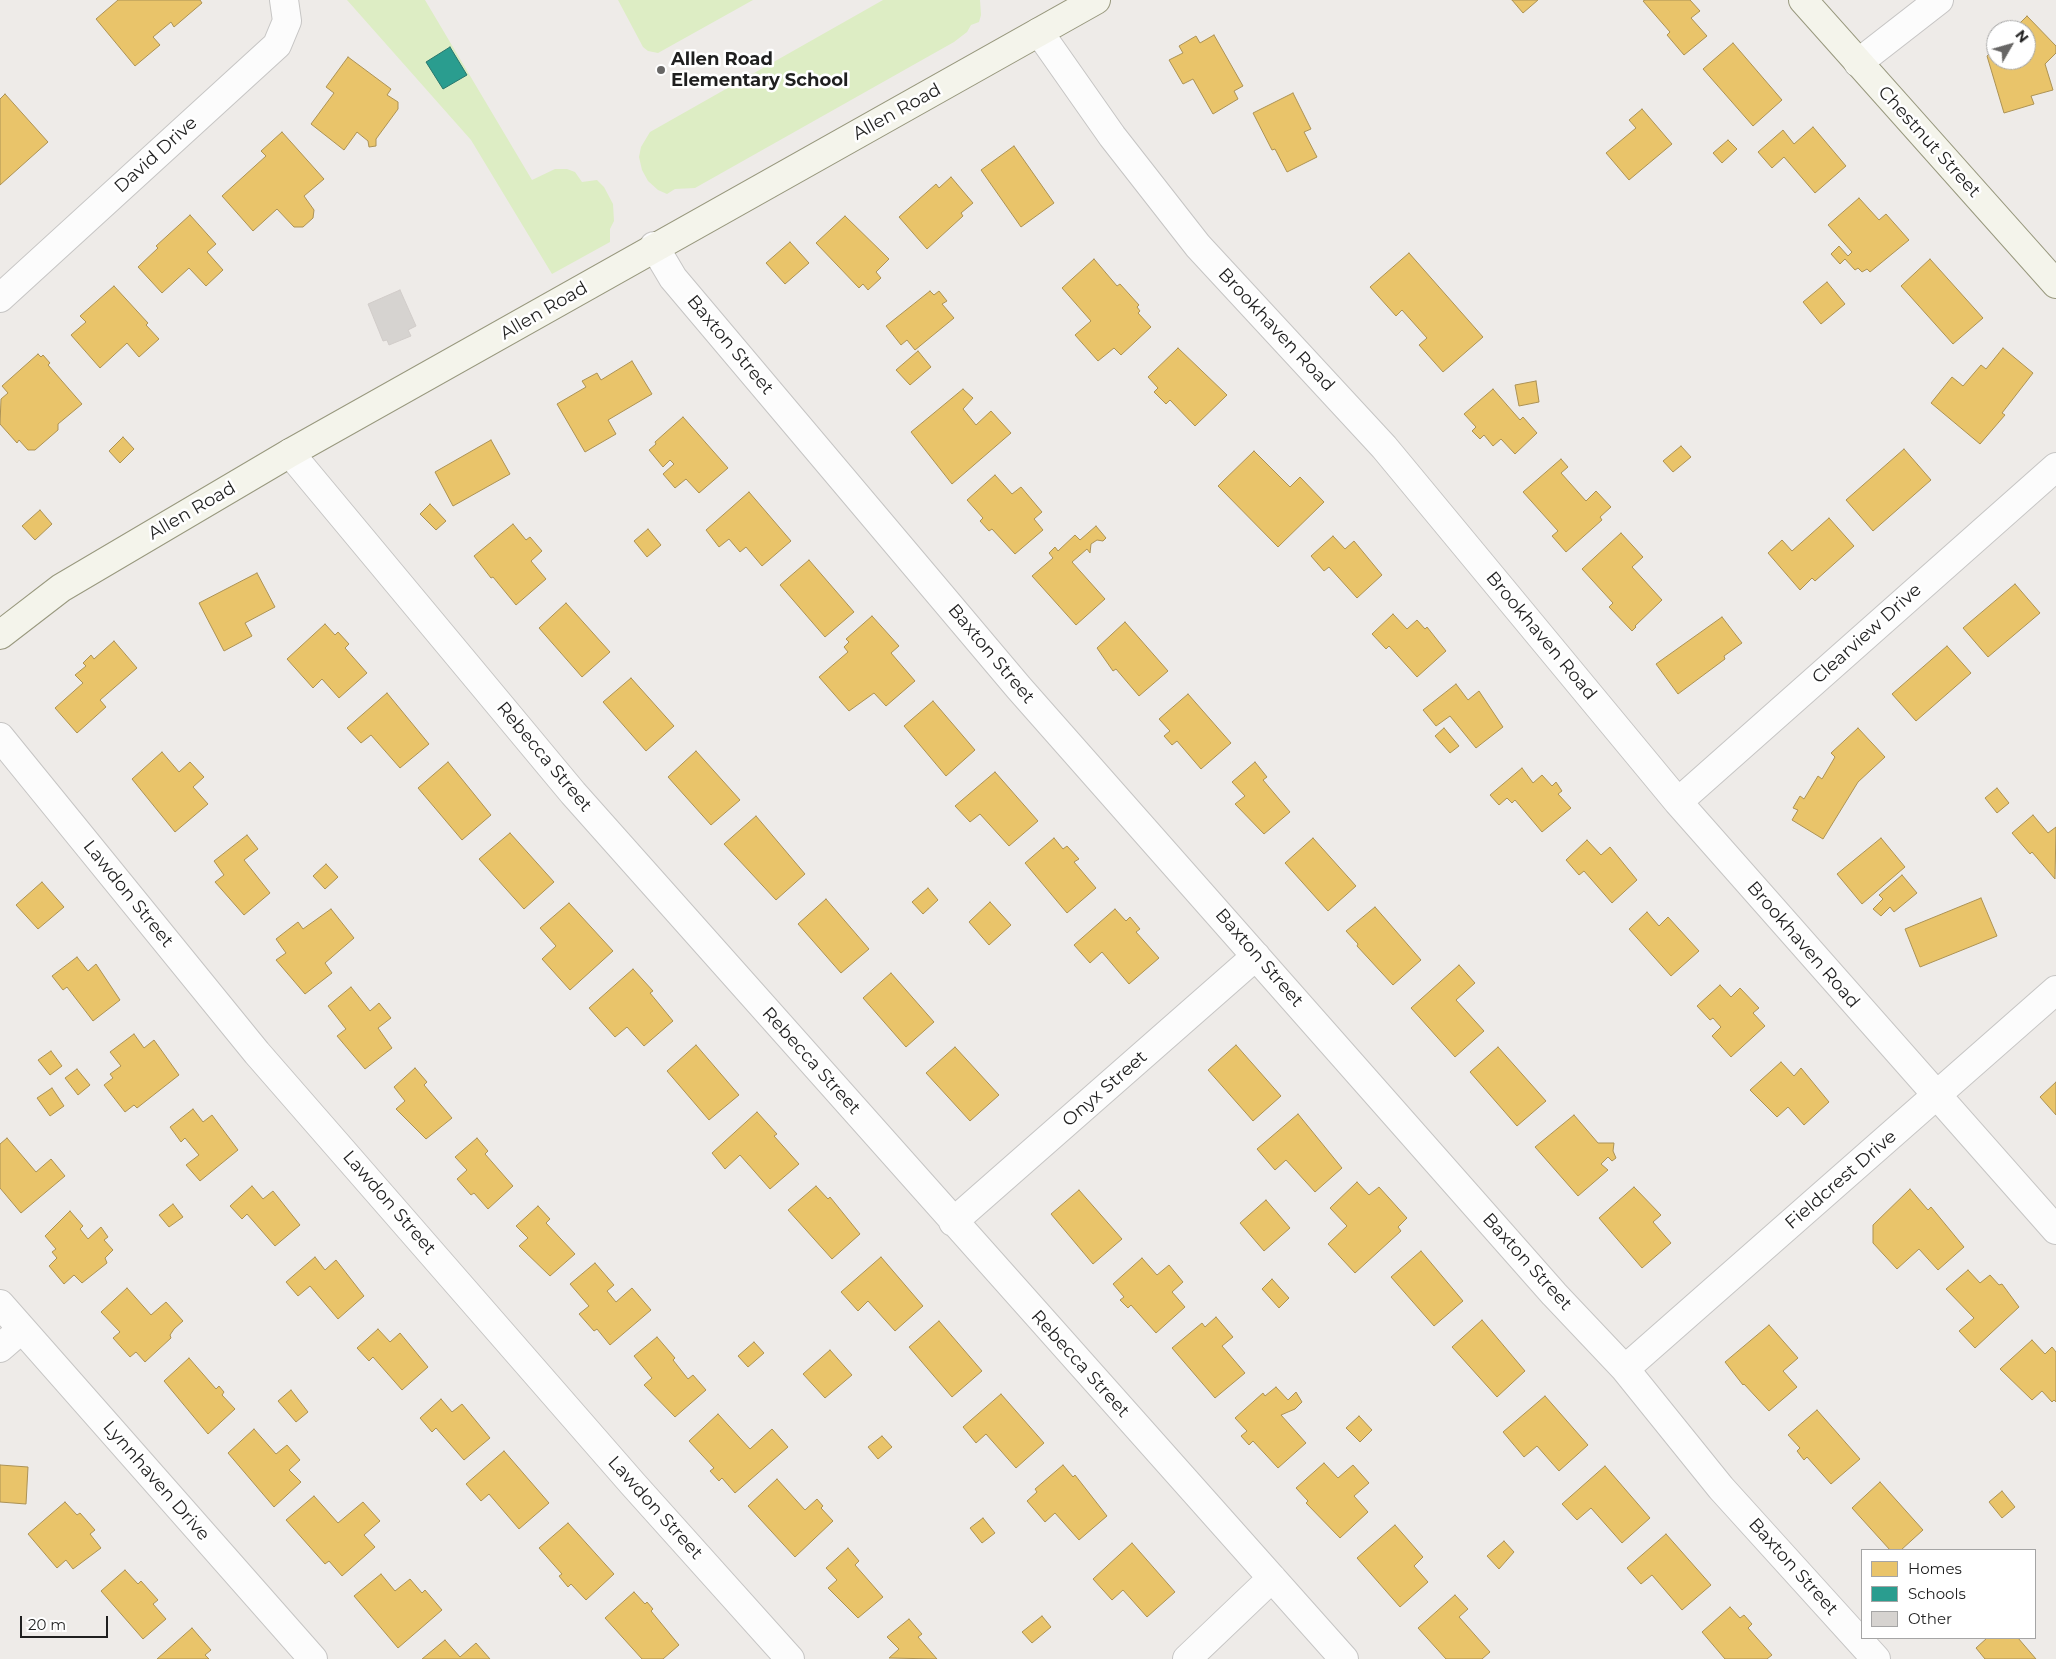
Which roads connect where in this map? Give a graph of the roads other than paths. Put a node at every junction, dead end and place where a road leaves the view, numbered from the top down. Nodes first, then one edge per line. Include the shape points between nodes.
1 (284, 0) edge
2 (1096, 0) edge
3 (1803, 0) edge
4 (1939, 0) edge
5 (1039, 32) junction
6 (1858, 63) junction
7 (654, 246) junction
8 (2056, 284) edge
9 (0, 298) edge
10 (290, 453) junction
11 (2056, 467) edge
12 (0, 635) edge
13 (0, 737) edge
14 (1678, 802) junction
15 (1256, 956) junction
16 (2056, 990) edge
17 (1936, 1096) junction
18 (953, 1222) junction
19 (2056, 1230) edge
20 (0, 1304) edge
21 (22, 1329) junction
22 (0, 1348) edge
23 (1625, 1369) junction
24 (1272, 1578) junction
25 (1870, 1657) edge
26 (312, 1659) edge
27 (790, 1659) edge
28 (1187, 1659) edge
29 (1344, 1659) edge

1 - 9 street, David Drive via 288,21 277,45
2 - 5 street, Allen Road
3 - 6 street, Chestnut Street
4 - 6 street
5 - 7 street, Allen Road
5 - 14 street, Brookhaven Road via 1112,136 1198,246 1384,447
6 - 8 street, Chestnut Street
7 - 10 street, Allen Road via 573,295
7 - 15 street, Baxton Street via 673,278 1007,673
10 - 12 street, Allen Road via 62,588
10 - 18 street, Rebecca Street via 573,793
11 - 14 street, Clearview Drive
13 - 27 street, Lawdon Street via 257,1053 625,1476
14 - 17 street, Brookhaven Road
15 - 18 street, Onyx Street
15 - 23 street, Baxton Street via 1554,1294
16 - 17 street, Fieldcrest Drive
17 - 19 street, Brookhaven Road
17 - 23 street, Fieldcrest Drive
18 - 24 street, Rebecca Street
20 - 21 street, Lynnhaven Drive
21 - 22 street
21 - 26 street, Lynnhaven Drive
23 - 25 street, Baxton Street via 1721,1488
24 - 28 street
24 - 29 street, Rebecca Street

